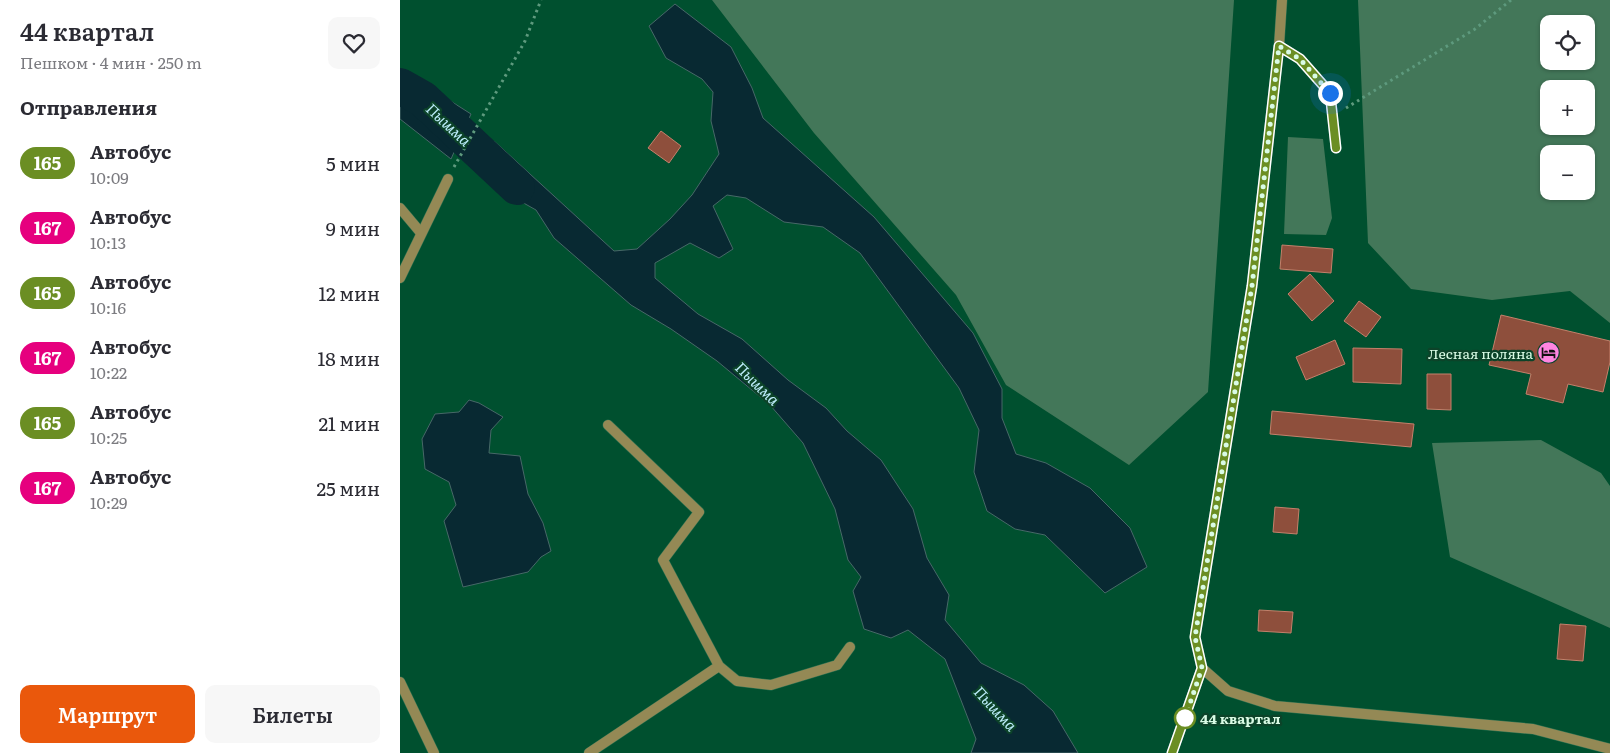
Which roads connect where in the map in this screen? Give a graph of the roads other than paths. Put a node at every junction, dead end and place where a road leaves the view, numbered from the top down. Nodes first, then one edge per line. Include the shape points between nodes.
1 (1282, 0) edge
2 (1279, 46) junction
3 (1336, 148) dead end
4 (448, 179) road end
5 (400, 208) edge
6 (420, 233) junction
7 (400, 278) edge
8 (608, 425) dead end
9 (850, 647) dead end
10 (719, 666) junction
11 (1202, 668) junction
12 (400, 682) edge
13 (1610, 749) edge
14 (434, 753) edge
15 (589, 753) edge
16 (1172, 753) edge

1 - 2 street
2 - 3 street via 1300,59 1330,93
2 - 11 street via 1252,286 1195,637
4 - 6 street
5 - 6 street
6 - 7 street
8 - 10 street via 699,512 663,560
9 - 10 street via 837,665 771,685 737,681
10 - 15 street
11 - 13 street via 1228,691 1275,706 1533,729
11 - 16 street
12 - 14 street

